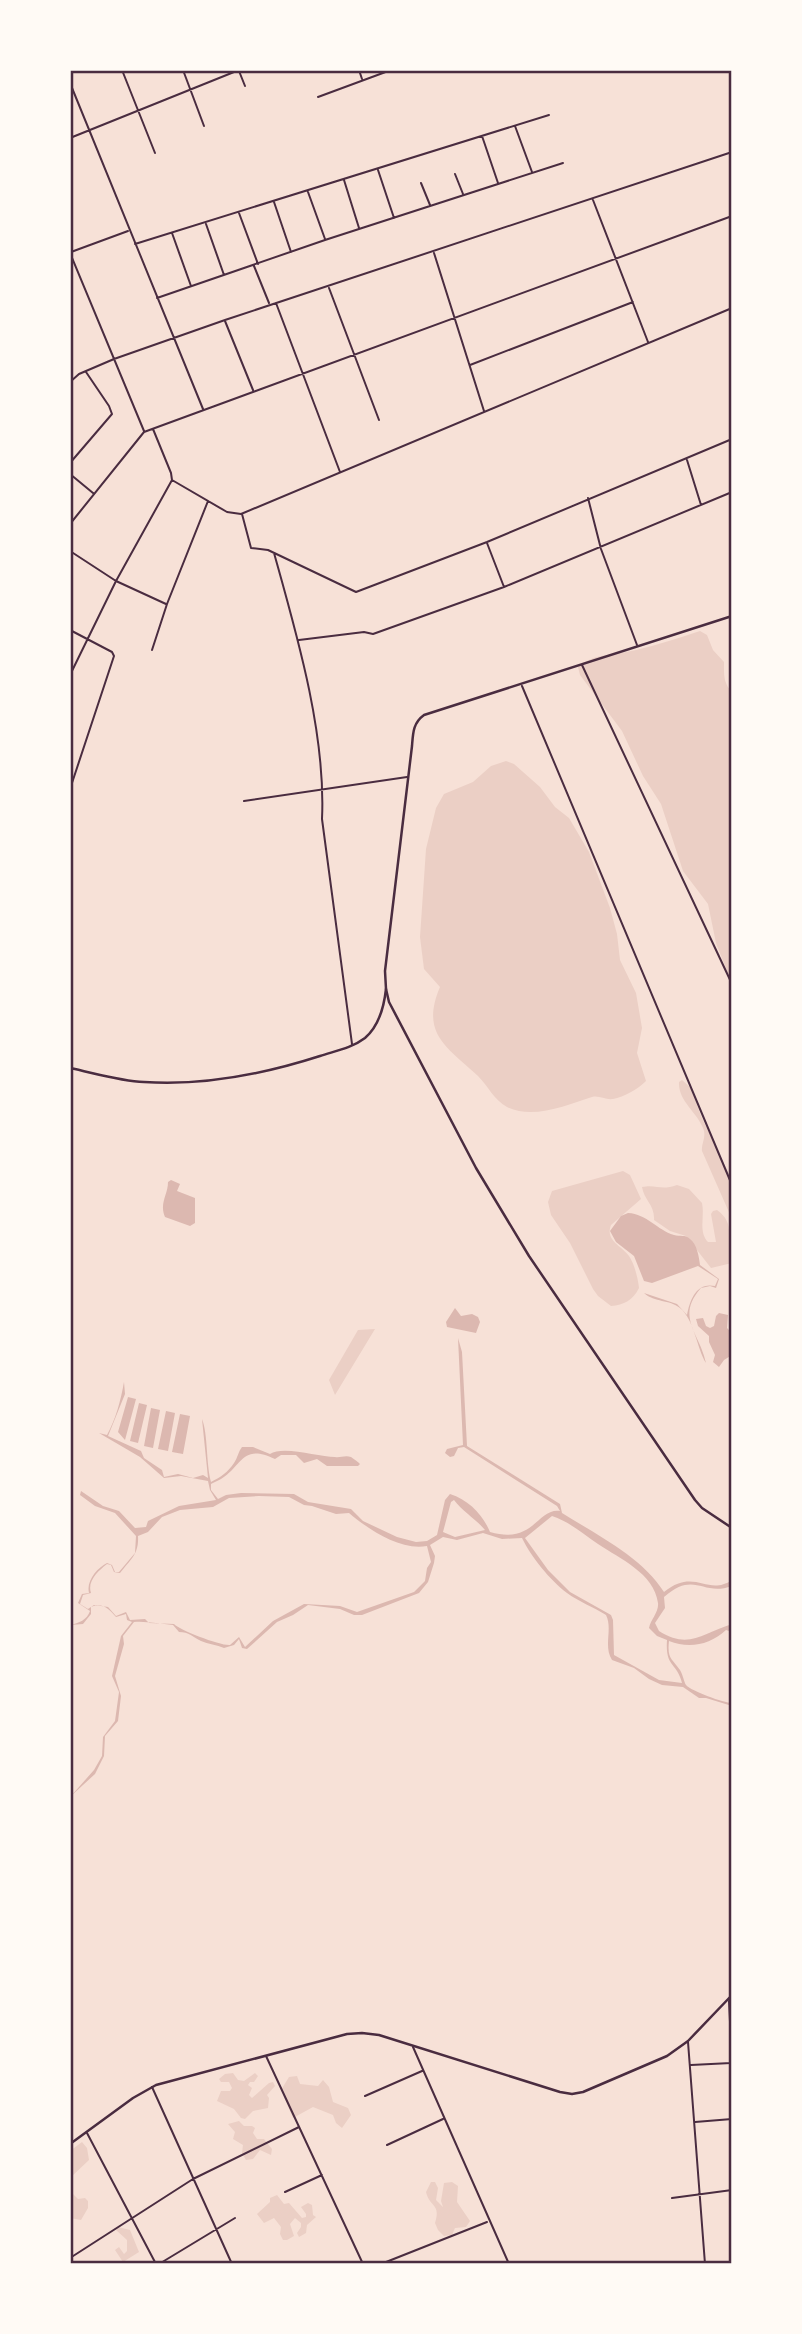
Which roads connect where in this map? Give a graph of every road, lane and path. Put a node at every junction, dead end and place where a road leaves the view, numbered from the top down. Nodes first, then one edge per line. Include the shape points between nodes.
1 (122, 70) edge
2 (183, 70) edge
3 (239, 70) edge
4 (359, 70) edge
5 (391, 70) edge
6 (363, 80) junction
7 (70, 83) edge
8 (245, 86) dead end
9 (190, 90) junction
10 (318, 97) dead end
11 (139, 110) junction
12 (548, 115) dead end
13 (515, 125) junction
14 (204, 126) dead end
15 (89, 130) junction
16 (482, 136) junction
17 (70, 138) edge
18 (732, 152) edge
19 (156, 153) dead end
20 (563, 163) dead end
21 (378, 169) junction
22 (533, 173) junction
23 (455, 174) dead end
24 (344, 180) junction
25 (421, 183) dead end
26 (499, 184) junction
27 (308, 192) junction
28 (464, 195) junction
29 (593, 200) junction
30 (274, 202) junction
31 (430, 206) junction
32 (239, 213) junction
33 (732, 216) edge
34 (394, 218) junction
35 (206, 223) junction
36 (360, 229) junction
37 (129, 231) junction
38 (172, 233) junction
39 (325, 240) junction
40 (135, 244) junction
41 (70, 252) edge
42 (434, 252) junction
43 (292, 253) junction
44 (616, 259) junction
45 (256, 265) junction
46 (224, 276) junction
47 (192, 287) junction
48 (328, 287) junction
49 (157, 298) junction
50 (276, 302) junction
51 (633, 302) junction
52 (269, 304) junction
53 (732, 308) edge
54 (455, 318) junction
55 (225, 320) junction
56 (175, 338) junction
57 (649, 343) junction
58 (355, 355) junction
59 (114, 359) junction
60 (470, 365) junction
61 (85, 371) junction
62 (303, 374) junction
63 (70, 382) edge
64 (254, 391) junction
65 (203, 410) junction
66 (485, 412) junction
67 (379, 420) dead end
68 (153, 429) junction
69 (144, 432) junction
70 (732, 439) edge
71 (687, 458) junction
72 (70, 463) edge
73 (340, 472) junction
74 (70, 474) edge
75 (172, 480) junction
76 (732, 492) edge
77 (94, 494) junction
78 (588, 498) junction
79 (208, 501) junction
80 (701, 506) junction
81 (242, 514) junction
82 (70, 524) edge
83 (487, 542) junction
84 (601, 548) junction
85 (70, 551) edge
86 (274, 553) junction
87 (116, 581) junction
88 (504, 587) junction
89 (167, 604) junction
90 (732, 616) edge
91 (70, 630) edge
92 (298, 640) junction
93 (88, 641) junction
94 (637, 646) junction
95 (152, 650) dead end
96 (582, 665) junction
97 (70, 675) edge
98 (521, 683) junction
99 (408, 777) junction
100 (70, 789) edge
101 (323, 790) junction
102 (244, 801) dead end
103 (732, 984) edge
104 (386, 989) junction
105 (352, 1045) junction
106 (70, 1068) edge
107 (732, 1185) edge
108 (732, 1528) edge
109 (730, 1997) edge
110 (688, 2041) junction
111 (412, 2045) junction
112 (265, 2055) junction
113 (732, 2063) edge
114 (690, 2065) junction
115 (423, 2071) junction
116 (152, 2087) junction
117 (365, 2096) dead end
118 (444, 2119) junction
119 (732, 2119) edge
120 (694, 2122) junction
121 (299, 2127) junction
122 (86, 2132) junction
123 (70, 2144) edge
124 (387, 2145) dead end
125 (322, 2175) junction
126 (193, 2179) junction
127 (732, 2190) edge
128 (285, 2192) dead end
129 (700, 2194) junction
130 (672, 2198) dead end
131 (235, 2218) dead end
132 (130, 2219) junction
133 (490, 2222) junction
134 (215, 2228) junction
135 (70, 2258) edge
136 (158, 2264) edge
137 (232, 2264) edge
138 (363, 2264) edge
139 (381, 2264) edge
140 (509, 2264) edge
141 (705, 2264) edge

1 - 11 street
2 - 9 street
3 - 8 street
3 - 9 street
4 - 6 street
5 - 6 street
6 - 10 street
7 - 15 street
9 - 11 street
9 - 14 street
11 - 15 street
11 - 19 street
12 - 13 street
13 - 16 street
13 - 22 street
15 - 17 street
15 - 37 street
16 - 21 street
16 - 26 street
18 - 29 street
20 - 22 street
21 - 24 street
21 - 34 street
22 - 26 street
23 - 28 street
24 - 27 street
24 - 36 street
25 - 31 street
26 - 28 street
27 - 30 street
27 - 39 street
28 - 31 street
29 - 42 street
29 - 44 street
30 - 32 street
30 - 43 street
31 - 34 street
32 - 35 street
32 - 45 street
33 - 44 street
34 - 36 street
35 - 38 street
35 - 46 street
36 - 39 street
37 - 40 street
37 - 41 street
38 - 40 street
38 - 47 street
39 - 43 street
40 - 49 street
41 - 59 street
42 - 48 street
42 - 54 street
43 - 45 street
44 - 51 street
44 - 54 street
45 - 46 street
45 - 52 street
46 - 47 street
47 - 49 street
48 - 50 street
48 - 58 street
49 - 56 street
50 - 52 street
50 - 62 street
51 - 57 street
51 - 60 street
52 - 55 street
53 - 57 street
54 - 58 street
54 - 60 street
55 - 56 street
55 - 64 street
56 - 59 street
56 - 65 street
57 - 66 street
58 - 62 street
58 - 67 street
59 - 61 street
59 - 69 street
60 - 66 street
61 - 63 street
61 - 72 street via 112,414
62 - 64 street
62 - 73 street
64 - 65 street
65 - 68 street
66 - 73 street
68 - 69 street
68 - 75 street
69 - 77 street
70 - 71 street
71 - 78 street
71 - 80 street
73 - 81 street
74 - 77 street
75 - 79 street
75 - 87 street
76 - 80 street
77 - 82 street
78 - 83 street
78 - 84 street
79 - 81 street
79 - 89 street
80 - 84 street
81 - 86 street via 251,548
83 - 86 street via 356,592
83 - 88 street
84 - 88 street
84 - 94 street
85 - 87 street
86 - 92 street
87 - 89 street
87 - 93 street
88 - 92 street via 373,634
89 - 95 street
90 - 94 main road
91 - 93 street
92 - 101 street
93 - 97 street
93 - 100 street via 114,656
94 - 96 main road
96 - 98 main road
96 - 103 street
98 - 99 main road via 418,719
98 - 107 street
99 - 101 street
99 - 104 main road
101 - 102 street
101 - 105 street via 322,819
104 - 105 main road via 373,1029
104 - 108 main road via 476,1168 529,1256 695,1500
105 - 106 main road via 296,1063 214,1080 147,1083
109 - 110 main road
109 - 113 street
110 - 111 main road via 667,2056 572,2094
110 - 114 street
111 - 112 main road via 362,2033
111 - 115 street
112 - 116 main road
112 - 121 street
113 - 114 street
114 - 120 street
115 - 117 street
115 - 118 street
116 - 122 main road
116 - 126 street
118 - 124 street
118 - 133 street
119 - 120 street
120 - 129 street
121 - 125 street
121 - 126 street
122 - 123 main road
122 - 132 street
125 - 128 street
125 - 138 street
126 - 132 street
126 - 134 street
127 - 129 street
129 - 130 street
129 - 141 street
131 - 134 street
132 - 135 street
132 - 136 street
133 - 139 street
133 - 140 street
134 - 136 street
134 - 137 street

